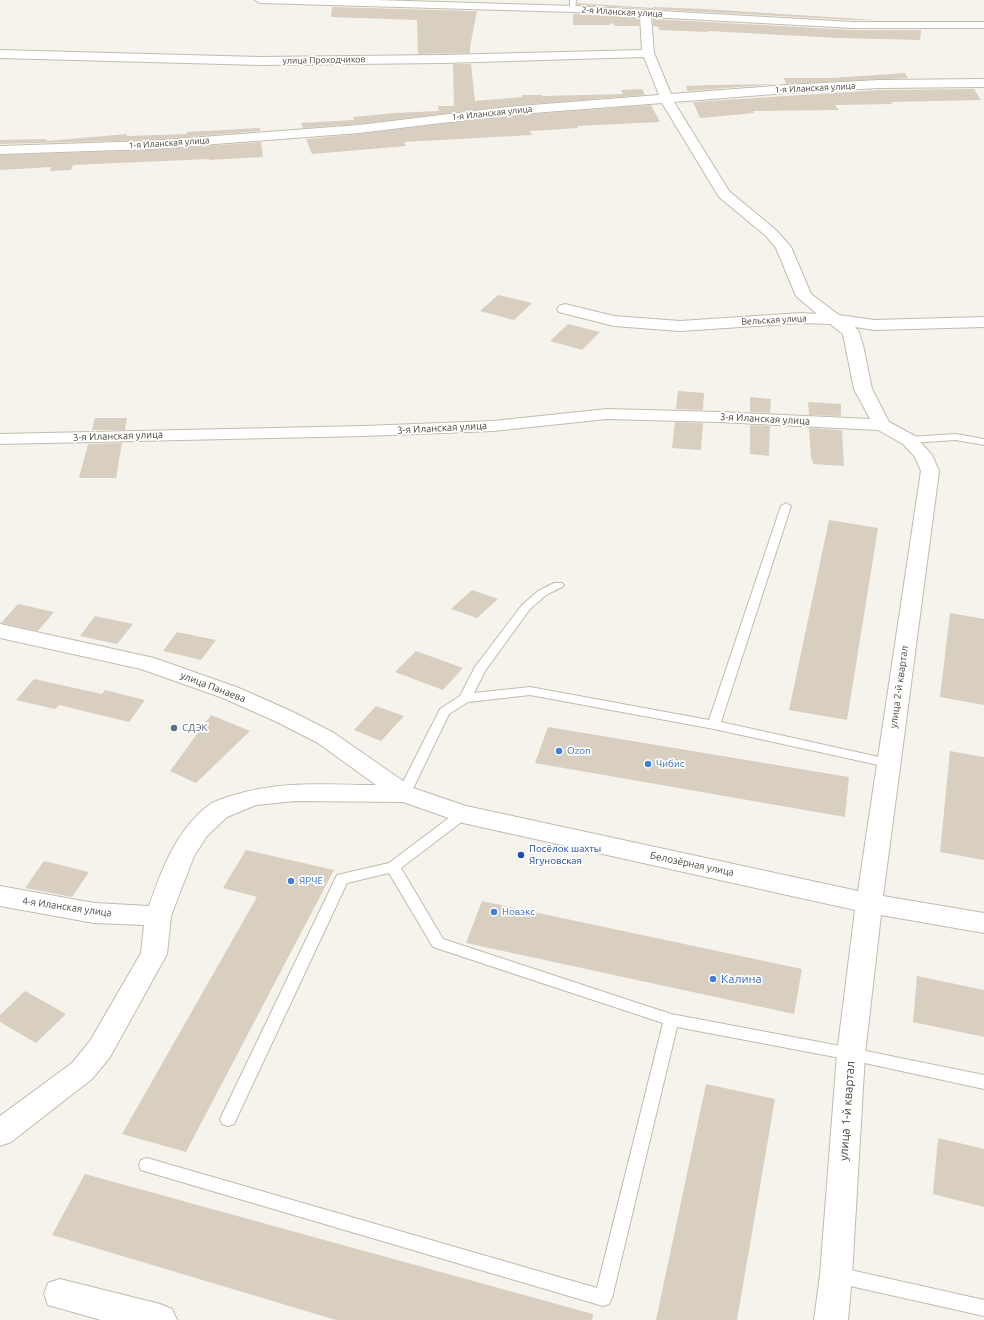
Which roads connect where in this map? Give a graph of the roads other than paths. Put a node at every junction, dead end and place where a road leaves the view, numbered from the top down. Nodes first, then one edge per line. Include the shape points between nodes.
1 (260, 0) edge
2 (573, 5) edge
3 (645, 13) junction
4 (984, 25) edge
5 (648, 53) junction
6 (0, 54) edge
7 (984, 82) edge
8 (666, 98) junction
9 (0, 150) edge
10 (564, 309) dead end
11 (834, 319) junction
12 (984, 322) edge
13 (882, 425) junction
14 (0, 439) edge
15 (909, 440) junction
16 (984, 442) edge
17 (786, 506) dead end
18 (558, 585) dead end
19 (0, 631) edge
20 (465, 698) junction
21 (714, 725) junction
22 (888, 763) junction
23 (404, 794) junction
24 (463, 814) junction
25 (393, 867) junction
26 (0, 896) edge
27 (869, 903) junction
28 (158, 916) junction
29 (984, 923) edge
30 (671, 1020) junction
31 (851, 1054) junction
32 (984, 1082) edge
33 (228, 1119) dead end
34 (0, 1133) edge
35 (147, 1165) dead end
36 (836, 1275) junction
37 (60, 1294) dead end
38 (984, 1308) edge
39 (160, 1320) edge
40 (831, 1320) edge

1 - 2 street, 2-я Иланская улица
2 - 3 street, 2-я Иланская улица
3 - 4 street, 2-я Иланская улица via 853,25
3 - 5 street
5 - 6 street, улица Проходчиков via 260,61
5 - 8 street
7 - 8 street, 1-я Иланская улица via 856,86
8 - 9 street, 1-я Иланская улица via 506,111 344,130 150,145
8 - 11 street via 724,194 771,233 783,247 804,296
10 - 11 street, Вельская улица via 614,321 680,326 801,318
11 - 12 street, Вельская улица via 874,325
11 - 13 street via 851,332 863,389
13 - 14 street, 3-я Иланская улица via 620,414 493,426
13 - 15 street
15 - 16 lane via 956,437
15 - 22 street, улица 2-й квартал via 923,455 930,471
17 - 21 lane
18 - 20 lane via 542,593 526,607 479,670
19 - 23 street, улица Панаева via 146,663 231,692 326,738
20 - 21 lane via 530,691
20 - 23 lane via 444,712
21 - 22 lane
22 - 27 street, улица 2-й квартал
23 - 24 street, Белозёрная улица
23 - 28 street via 295,792 254,797 218,811 198,830 182,853
24 - 25 lane
24 - 27 street, Белозёрная улица
25 - 30 lane via 438,943
25 - 33 lane via 342,879
26 - 28 street, 4-я Иланская улица via 94,913
27 - 29 street, Белозёрная улица
27 - 31 street, улица 1-й квартал
28 - 34 street via 154,954 100,1049 82,1071
30 - 31 lane
30 - 35 lane via 603,1298
31 - 32 lane
31 - 36 street, улица 1-й квартал
36 - 38 lane
36 - 40 street, улица 1-й квартал
37 - 39 street

